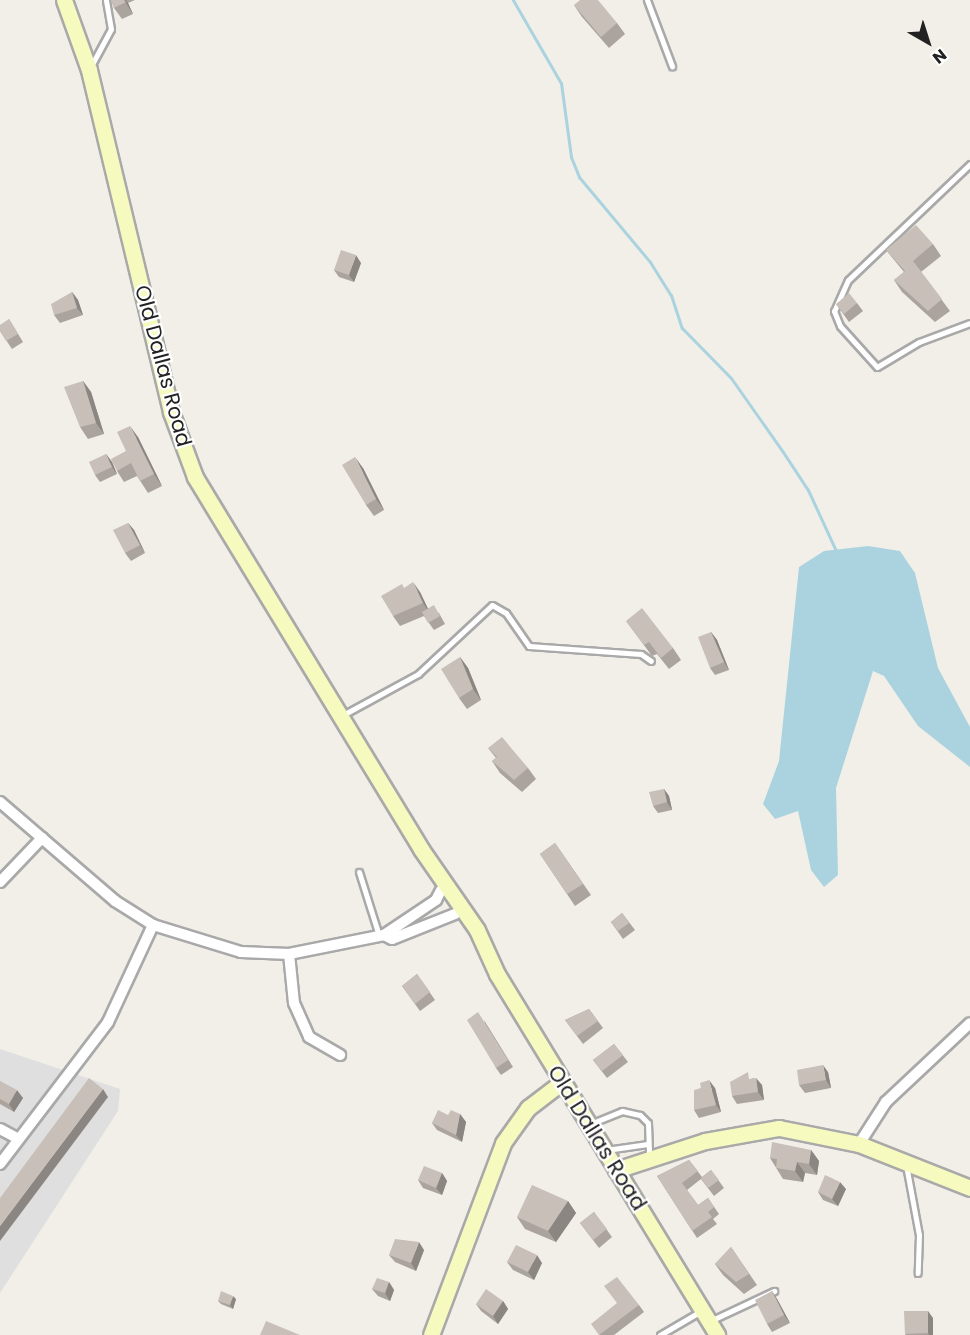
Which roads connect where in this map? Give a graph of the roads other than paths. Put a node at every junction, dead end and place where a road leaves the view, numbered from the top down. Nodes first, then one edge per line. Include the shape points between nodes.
1 (64, 0) edge
2 (106, 0) edge
3 (647, 0) edge
4 (672, 66) dead end
5 (89, 70) junction
6 (970, 164) edge
7 (970, 323) edge
8 (651, 661) dead end
9 (340, 717) junction
10 (0, 802) edge
11 (42, 838) junction
12 (426, 857) junction
13 (358, 872) dead end
14 (0, 882) edge
15 (441, 890) junction
16 (455, 914) junction
17 (153, 925) junction
18 (381, 936) junction
19 (478, 940) junction
20 (289, 954) junction
21 (970, 1023) edge
22 (340, 1055) dead end
23 (562, 1082) junction
24 (589, 1125) junction
25 (0, 1128) edge
26 (19, 1139) junction
27 (859, 1144) junction
28 (605, 1150) junction
29 (649, 1150) junction
30 (905, 1161) junction
31 (0, 1164) edge
32 (616, 1170) junction
33 (970, 1188) edge
34 (918, 1273) dead end
35 (774, 1291) edge
36 (709, 1322) edge
37 (431, 1335) edge
38 (660, 1335) edge

1 - 5 main road, Old Dallas Road
2 - 5 lane via 111,29
3 - 4 lane
5 - 9 main road, Old Dallas Road via 188,461
6 - 7 lane via 848,280 834,311 840,326 877,367 919,342
8 - 9 lane via 641,654 529,646 506,613 492,605 418,674
9 - 12 main road, Old Dallas Road
10 - 11 street
11 - 14 street
11 - 17 street via 115,901
12 - 15 main road, Old Dallas Road
12 - 19 main road, Old Dallas Road via 435,862
13 - 18 lane
15 - 16 main road, Old Dallas Road
15 - 18 street via 436,900
16 - 18 street via 392,939
16 - 19 main road, Old Dallas Road
17 - 20 street via 241,952
17 - 26 street via 108,1022
18 - 20 street
19 - 23 main road, Old Dallas Road
20 - 22 street via 294,1003 309,1037
21 - 27 street via 886,1102
23 - 24 main road, Old Dallas Road
23 - 37 main road via 528,1108 503,1143
24 - 28 main road, Old Dallas Road
24 - 29 lane via 632,1112 648,1123
25 - 26 street
26 - 31 street
27 - 29 main road via 779,1128
27 - 30 main road
28 - 29 lane
28 - 32 main road, Old Dallas Road
29 - 32 main road
30 - 33 main road
30 - 34 lane via 919,1235
32 - 36 main road, Old Dallas Road
35 - 36 lane
36 - 38 lane

